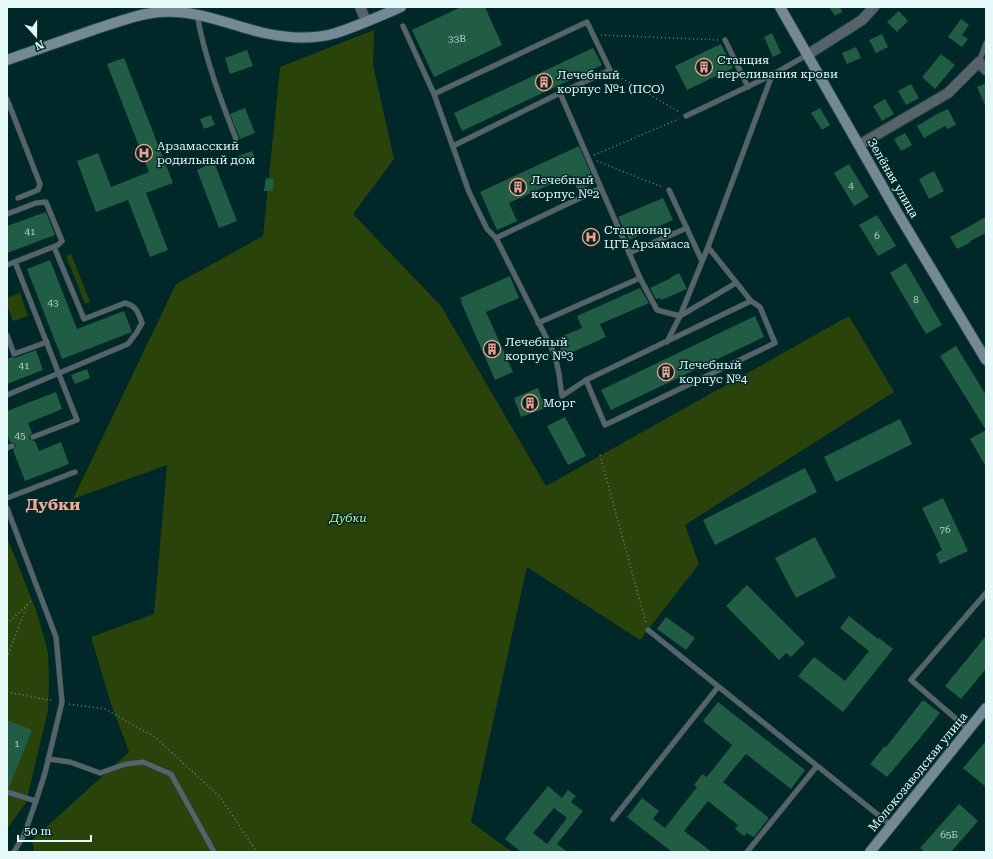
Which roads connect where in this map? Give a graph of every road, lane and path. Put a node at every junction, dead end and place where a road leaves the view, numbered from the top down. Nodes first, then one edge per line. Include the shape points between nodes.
1 (360, 7) edge
2 (401, 7) edge
3 (780, 7) edge
4 (874, 7) edge
5 (197, 15) junction
6 (366, 21) junction
7 (403, 26) dead end
8 (592, 34) junction
9 (725, 40) joint
10 (986, 42) edge
11 (807, 55) junction
12 (7, 60) edge
13 (979, 62) junction
14 (610, 70) junction
15 (986, 70) edge
16 (772, 75) junction
17 (748, 87) junction
18 (560, 93) junction
19 (434, 94) junction
20 (7, 99) edge
21 (686, 116) junction
22 (236, 139) dead end
23 (859, 145) junction
24 (453, 146) junction
25 (588, 158) junction
26 (601, 188) junction
27 (669, 190) joint
28 (18, 198) dead end
29 (7, 214) edge
30 (687, 228) junction
31 (496, 238) junction
32 (54, 247) junction
33 (708, 247) junction
34 (629, 253) junction
35 (15, 262) junction
36 (702, 262) junction
37 (7, 265) edge
38 (640, 278) junction
39 (736, 283) junction
40 (751, 301) junction
41 (680, 316) junction
42 (538, 323) junction
43 (7, 335) edge
44 (46, 342) junction
45 (667, 342) junction
46 (986, 360) edge
47 (59, 373) junction
48 (586, 380) junction
49 (7, 395) edge
50 (33, 437) dead end
51 (600, 456) dead end
52 (75, 472) dead end
53 (7, 498) edge
54 (8, 511) edge
55 (986, 593) edge
56 (32, 600) dead end
57 (27, 605) junction
58 (7, 624) edge
59 (648, 630) joint
60 (8, 651) edge
61 (7, 658) edge
62 (718, 687) junction
63 (7, 692) edge
64 (62, 702) junction
65 (986, 708) edge
66 (969, 730) junction
67 (48, 759) junction
68 (817, 766) junction
69 (7, 792) edge
70 (36, 801) junction
71 (613, 819) dead end
72 (892, 826) junction
73 (14, 852) edge
74 (214, 852) edge
75 (257, 852) edge
76 (747, 852) edge
77 (870, 852) edge

1 - 6 street
2 - 6 street
3 - 11 street, Зелёная улица
4 - 11 street via 862,20
5 - 6 street via 288,37 335,33
5 - 12 street via 178,12 143,14
5 - 22 lane via 201,38 216,86
7 - 19 lane
8 - 9 path
8 - 14 lane
8 - 19 lane via 587,22
9 - 17 lane
10 - 13 lane
11 - 16 lane
11 - 23 street, Зелёная улица
13 - 15 street
13 - 23 street via 948,93
14 - 18 lane
14 - 21 path
16 - 17 lane
16 - 33 lane
17 - 21 lane
18 - 24 lane
18 - 25 lane
19 - 24 lane
20 - 28 lane via 40,184 38,190
21 - 25 path
23 - 46 street, Зелёная улица
24 - 31 lane via 469,192 487,229
25 - 26 lane
25 - 27 path
26 - 31 lane
26 - 34 lane
27 - 30 lane
29 - 32 lane via 46,202 62,241
30 - 34 lane
30 - 36 lane
31 - 42 lane
32 - 35 lane
32 - 47 lane via 84,319 126,303 137,310 142,323 128,344
33 - 36 lane
33 - 39 lane
34 - 38 lane
35 - 37 lane
35 - 44 lane
36 - 41 lane
38 - 41 lane via 657,310
38 - 42 lane
39 - 40 lane
39 - 41 lane
40 - 45 lane
40 - 48 lane via 760,306 775,343 605,426
41 - 45 lane
42 - 48 lane via 555,355 562,396
43 - 44 lane via 14,354
44 - 47 lane
45 - 48 lane
47 - 49 lane
47 - 50 lane via 77,420
51 - 59 path
52 - 53 lane
54 - 64 lane via 56,637
55 - 66 lane via 911,680
56 - 57 path
57 - 58 path
57 - 60 path
59 - 62 lane
60 - 61 path
62 - 68 lane
62 - 71 lane
63 - 64 path
64 - 67 lane
64 - 75 path via 105,709 154,737 220,796
65 - 66 street, Молокозаводская улица
66 - 72 street, Молокозаводская улица
67 - 70 lane
67 - 74 lane via 70,762 100,773 126,764 144,762 171,774
68 - 72 lane
68 - 76 lane
69 - 70 lane
70 - 73 lane via 24,836
72 - 77 street, Молокозаводская улица

